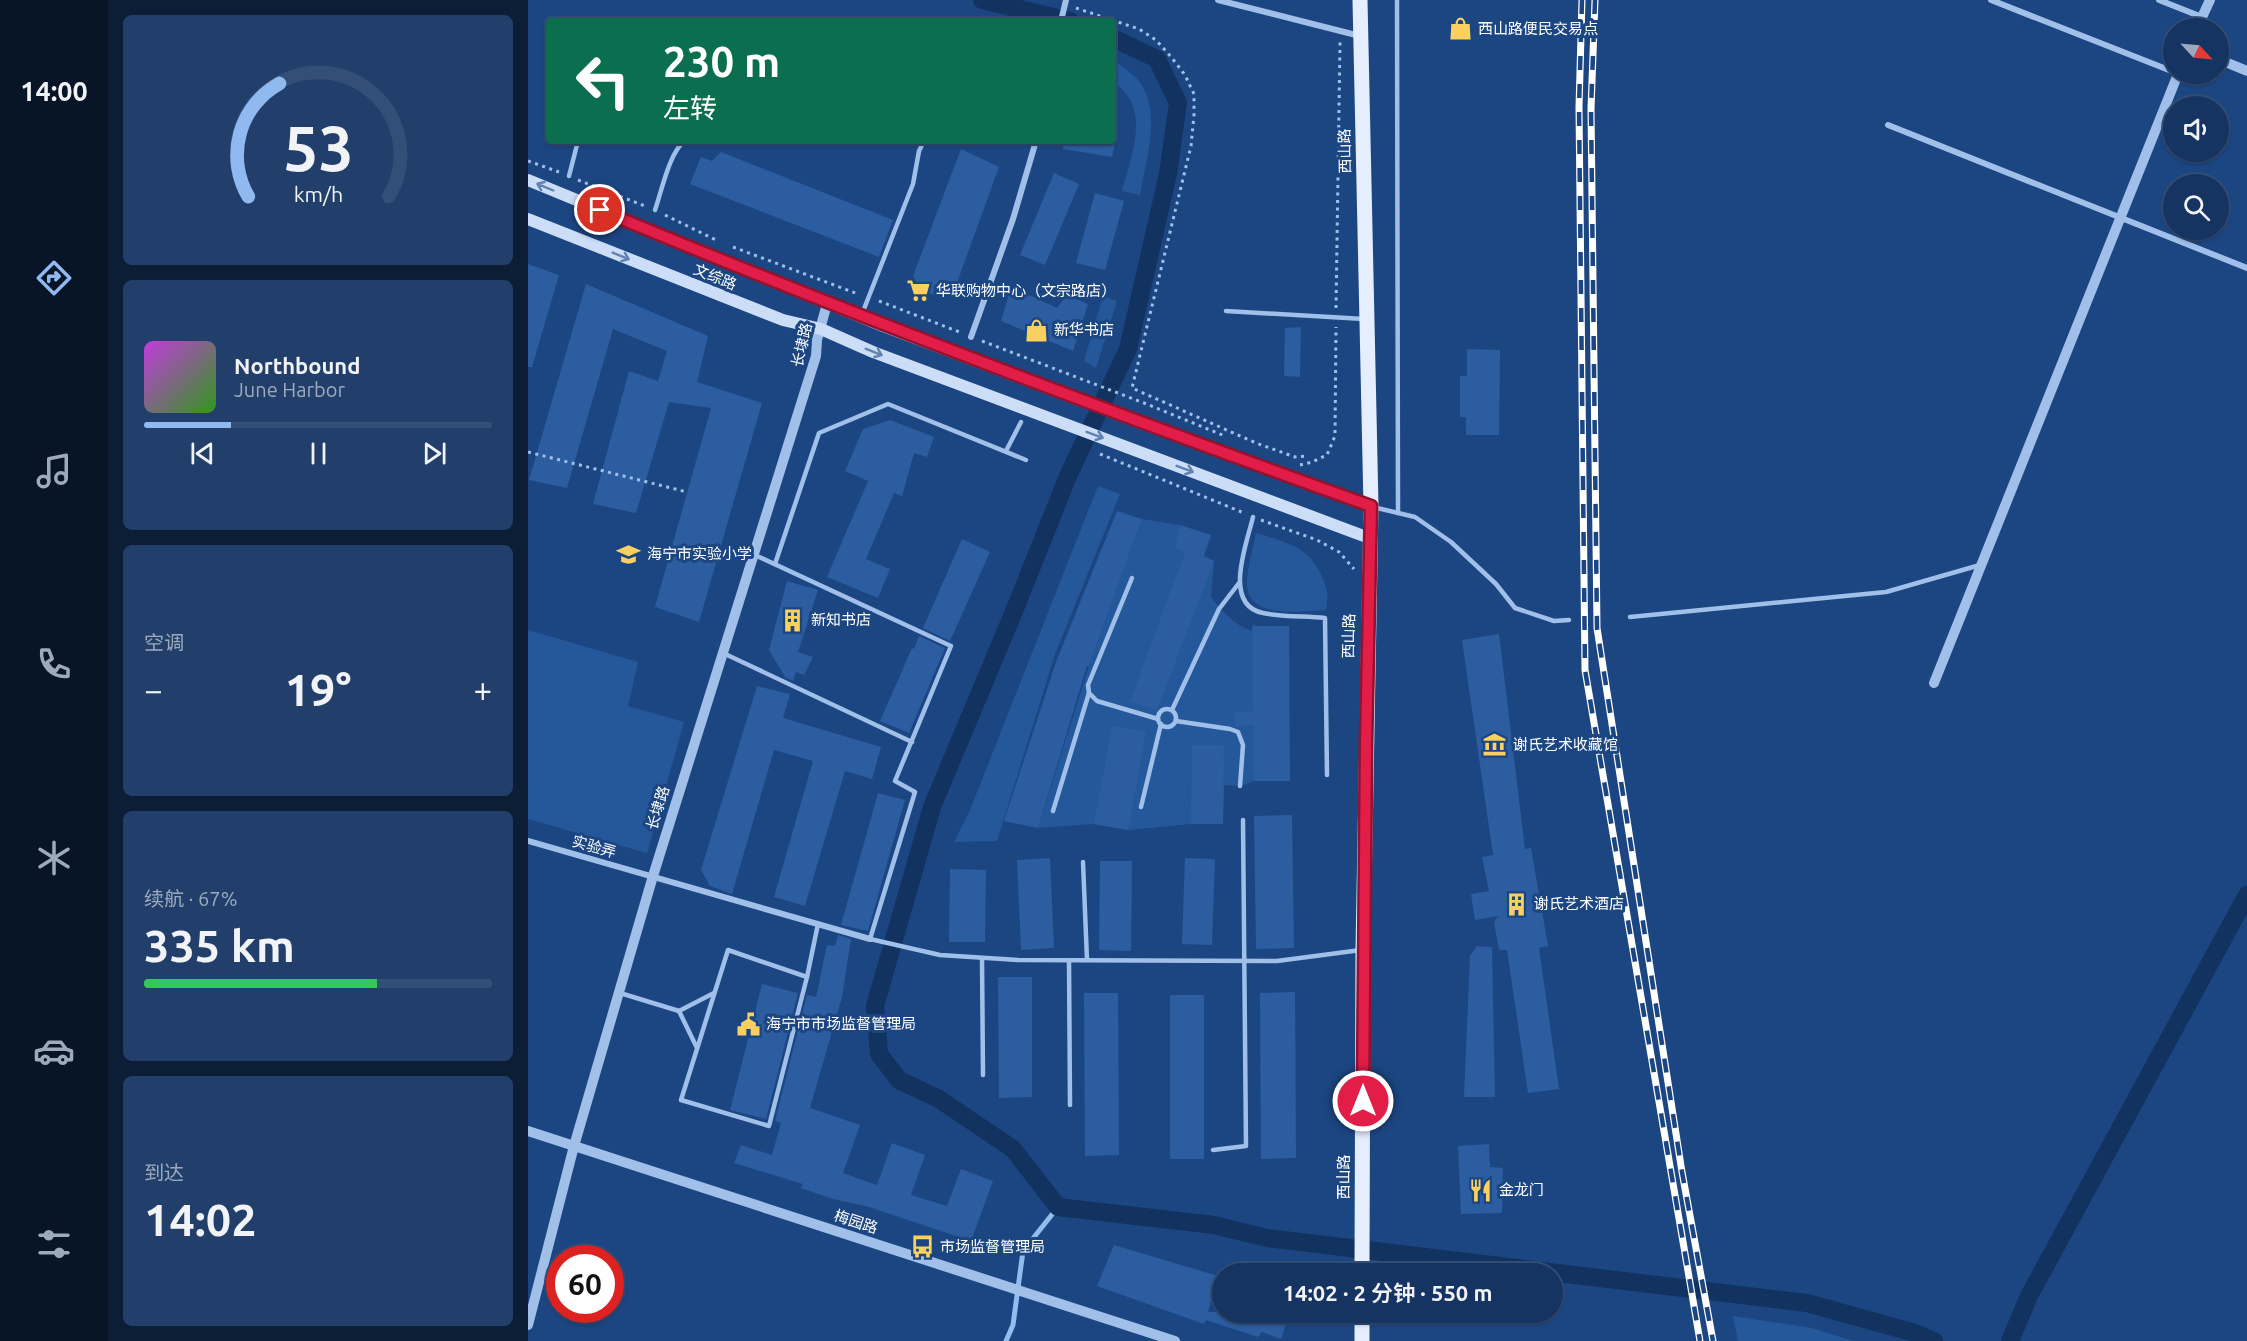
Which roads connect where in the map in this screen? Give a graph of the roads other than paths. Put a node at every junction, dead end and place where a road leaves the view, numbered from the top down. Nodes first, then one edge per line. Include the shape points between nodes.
1 (1218, 0) edge
2 (1360, 0) edge
3 (1397, 0) edge
4 (1991, 0) edge
5 (2159, 0) edge
6 (2210, 0) edge
7 (1068, 3) edge
8 (2202, 17) joint
9 (1062, 18) edge
10 (1360, 36) junction
11 (2229, 64) edge
12 (2163, 68) edge
13 (2247, 71) edge
14 (2174, 84) edge
15 (1888, 124) dead end
16 (577, 144) edge
17 (681, 144) edge
18 (923, 144) edge
19 (1035, 144) edge
20 (569, 176) road end
21 (528, 180) edge
22 (655, 210) road end
23 (528, 219) edge
24 (2120, 219) junction
25 (2247, 268) edge
26 (827, 304) junction
27 (1226, 311) dead end
28 (861, 317) junction
29 (1367, 319) junction
30 (821, 329) junction
31 (970, 337) road end
32 (1021, 423) dead end
33 (1006, 451) junction
34 (1026, 460) dead end
35 (1371, 506) junction
36 (1398, 513) junction
37 (1253, 517) dead end
38 (1369, 538) junction
39 (754, 555) junction
40 (775, 564) junction
41 (1981, 564) junction
42 (1132, 578) dead end
43 (1239, 582) junction
44 (1630, 617) dead end
45 (1569, 620) dead end
46 (723, 653) junction
47 (1934, 683) dead end
48 (1089, 693) junction
49 (1172, 710) junction
50 (1176, 721) junction
51 (1159, 722) junction
52 (912, 742) junction
53 (1327, 775) dead end
54 (1240, 786) dead end
55 (1141, 807) dead end
56 (1053, 811) dead end
57 (1243, 820) dead end
58 (528, 841) edge
59 (1083, 862) dead end
60 (652, 876) junction
61 (818, 924) junction
62 (870, 939) junction
63 (1363, 950) junction
64 (982, 958) junction
65 (1069, 960) junction
66 (1087, 960) junction
67 (1245, 961) junction
68 (807, 977) junction
69 (619, 993) junction
70 (714, 993) junction
71 (679, 1011) junction
72 (697, 1048) junction
73 (983, 1075) dead end
74 (1070, 1104) dead end
75 (528, 1131) edge
76 (574, 1146) junction
77 (1213, 1150) dead end
78 (1362, 1263) edge
79 (1362, 1323) edge
80 (528, 1325) edge
81 (1175, 1341) edge
82 (1362, 1341) edge

1 - 10 street
2 - 10 main road, 西山路
3 - 36 lane
4 - 12 street
5 - 8 street
6 - 8 street
7 - 9 street, bridge
10 - 29 main road, 西山路
11 - 13 street
14 - 24 street
15 - 24 street
16 - 20 lane
17 - 22 lane via 667,171
18 - 28 lane via 913,184
19 - 31 street
26 -> 21 main road
23 -> 30 main road, 文综路 via 783,320
24 - 25 street
24 - 41 street
26 - 28 main road
26 - 30 street, 长埭路
27 - 29 lane
28 - 35 main road
29 - 35 main road, 西山路
30 -> 38 main road, 文综路
30 - 39 street, 长埭路
32 - 33 lane
33 - 34 lane
33 - 40 lane via 888,404 819,433
35 - 36 lane
35 - 38 main road, 西山路
36 - 45 lane via 1415,517 1451,542 1496,584 1515,608 1554,621
37 - 43 lane
38 - 63 main road, 西山路
39 - 40 lane
39 - 46 street, 长埭路
40 - 52 lane via 951,645
41 - 44 lane via 1886,592
41 - 47 street
42 - 48 lane via 1088,685
43 - 49 lane via 1219,609
43 - 53 lane via 1241,595 1261,612 1324,618
46 - 52 lane
46 - 60 street, 长埭路
48 - 51 lane via 1097,701
48 - 56 lane
49 - 50 lane
49 - 51 lane via 1159,713
50 - 51 lane via 1169,727
50 - 54 lane via 1238,732 1243,745
51 - 55 lane
52 - 62 lane via 895,781 915,792
57 - 67 lane
58 - 60 street, 实验弄
59 - 66 lane
60 - 61 street, 实验弄
60 - 69 street, 长埭路
61 - 62 street, 实验弄
61 - 68 lane
62 - 64 lane via 928,953
63 - 67 lane
63 - 78 main road, 西山路
64 - 65 lane
64 - 73 lane
65 - 66 lane
65 - 74 lane
66 - 67 lane
67 - 77 lane via 1246,1146
68 - 70 lane via 728,950
68 - 72 lane via 769,1126 681,1100
69 - 71 lane
69 - 76 street, 长埭路
70 - 71 lane
70 - 72 lane
71 - 72 lane
75 - 76 street, 梅园路
76 - 80 street, 长埭路
76 - 81 street, 梅园路
79 - 82 main road

